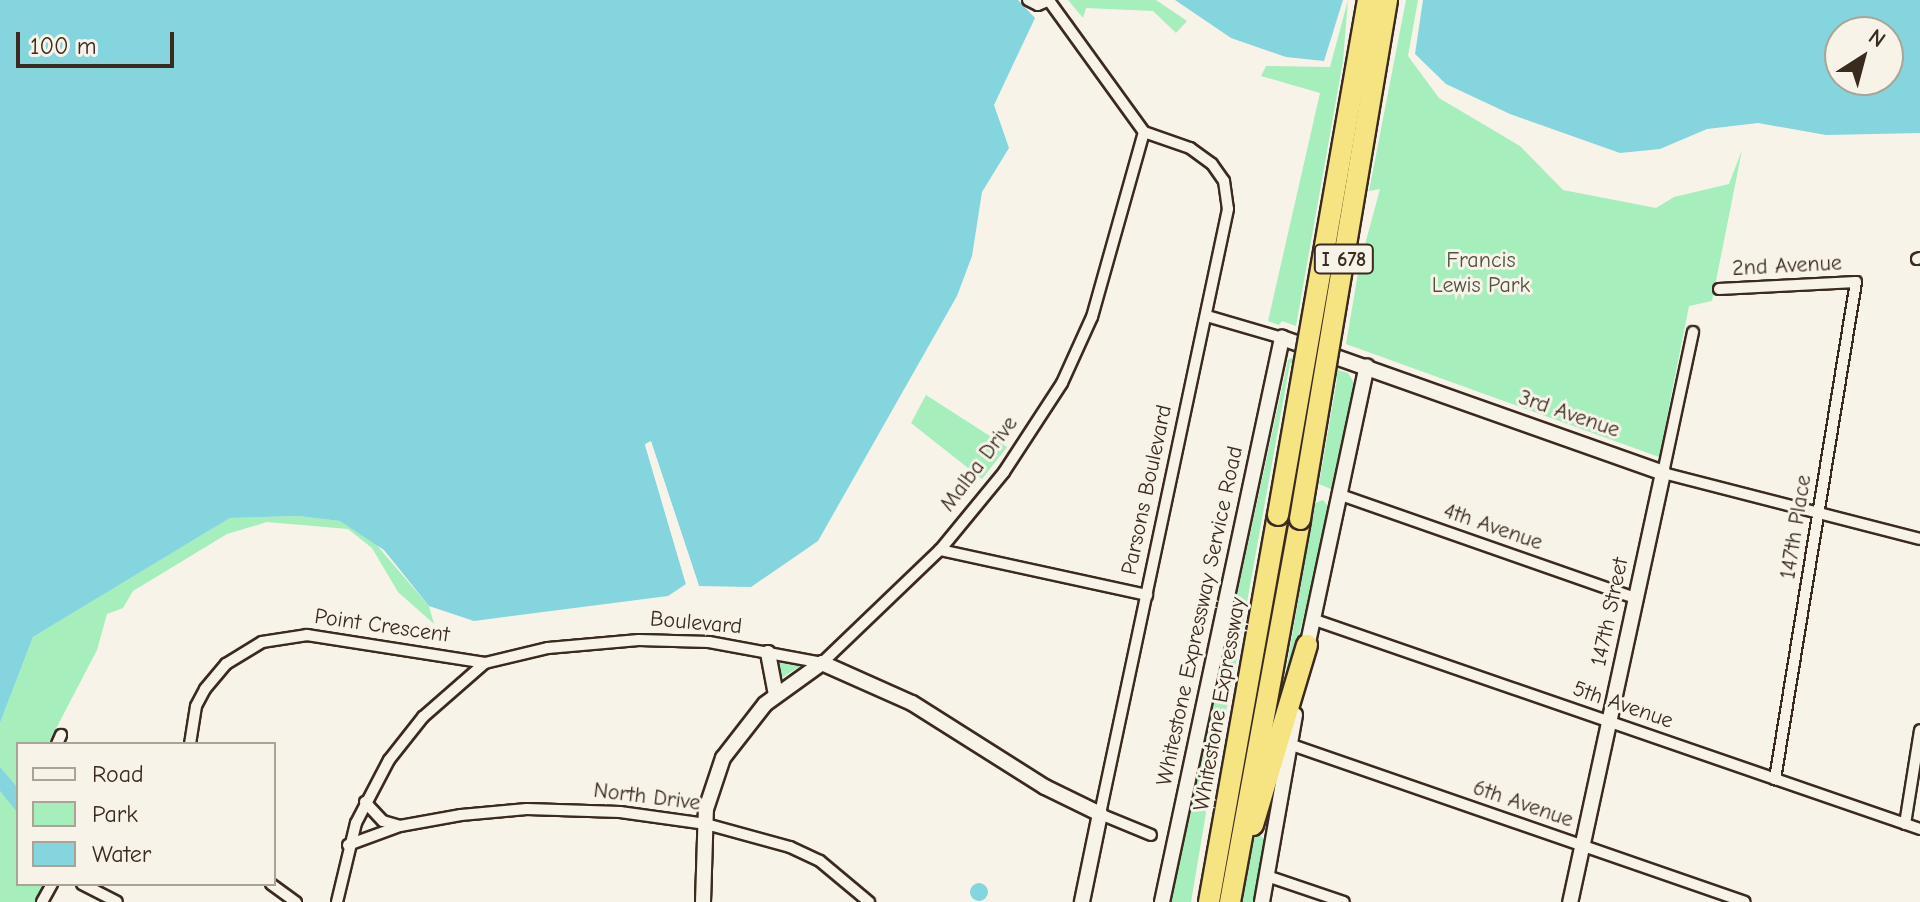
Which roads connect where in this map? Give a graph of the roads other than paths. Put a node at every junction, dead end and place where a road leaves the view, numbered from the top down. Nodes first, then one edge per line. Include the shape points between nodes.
1 (1028, 0) edge
2 (1050, 0) edge
3 (1368, 0) edge
4 (1387, 0) edge
5 (1144, 132) junction
6 (1856, 282) joint
7 (1719, 289) dead end
8 (1207, 316) junction
9 (1693, 332) dead end
10 (1282, 338) junction
11 (1367, 366) junction
12 (1663, 473) junction
13 (1338, 494) junction
14 (1819, 514) junction
15 (1920, 539) edge
16 (940, 550) junction
17 (1147, 595) junction
18 (1635, 598) junction
19 (1312, 619) junction
20 (1307, 645) junction
21 (768, 653) junction
22 (485, 663) junction
23 (822, 663) junction
24 (776, 695) junction
25 (1609, 722) junction
26 (1920, 730) edge
27 (191, 742) edge
28 (1289, 744) junction
29 (1775, 779) junction
30 (365, 802) junction
31 (1100, 814) junction
32 (1225, 814) junction
33 (706, 824) junction
34 (1905, 824) junction
35 (400, 826) junction
36 (1920, 829) edge
37 (1151, 835) dead end
38 (348, 845) junction
39 (1582, 846) junction
40 (1267, 876) junction
41 (1234, 878) junction
42 (86, 886) edge
43 (274, 886) edge
44 (117, 902) edge
45 (296, 902) edge
46 (337, 902) edge
47 (703, 902) edge
48 (869, 902) edge
49 (1082, 902) edge
50 (1162, 902) edge
51 (1199, 902) edge
52 (1209, 902) edge
53 (1230, 902) edge
54 (1262, 902) edge
55 (1344, 902) edge
56 (1570, 902) edge
57 (1744, 902) edge

1 - 2 street via 1038,5
2 - 5 street
3 - 32 highway, Whitestone Expressway / I 678, bridge
4 - 41 highway, Whitestone Expressway / I 678, bridge
5 - 8 street, Parsons Boulevard via 1203,156 1224,181 1228,209
5 - 16 street, Malba Drive via 1097,303 1075,357 1032,432
6 - 7 street, 2nd Avenue
6 - 14 street, 147th Place
8 - 10 street, 3rd Avenue
8 - 17 street, Parsons Boulevard
9 - 12 street, 147th Street
10 - 11 street, 3rd Avenue
10 - 50 street, Whitestone Expressway Service Road
11 - 12 street, 3rd Avenue
11 - 13 street
12 - 14 street, 3rd Avenue
12 - 18 street, 147th Street
13 - 18 street, 4th Avenue
13 - 19 street
14 - 15 street, 3rd Avenue
14 - 29 street, 147th Place
16 - 17 street
16 - 23 street, Malba Drive
17 - 31 street, Parsons Boulevard
18 - 25 street, 147th Street
19 - 20 street
19 - 25 street, 5th Avenue
20 - 28 street
20 - 41 highway via 1269,780
21 - 22 street, Boulevard via 709,642 639,640 548,648
21 - 23 street, Boulevard
21 - 24 street
22 - 27 street, Point Crescent via 307,635 262,642 226,664 205,689
22 - 30 street, Boulevard via 423,717
23 - 24 street, Malba Drive
23 - 31 street, Boulevard via 897,695 1045,787
24 - 33 street, Malba Drive via 723,758 709,794
25 - 29 street, 5th Avenue
25 - 39 street, 147th Street
26 - 34 street
28 - 39 street, 6th Avenue
28 - 40 street
29 - 34 street, 5th Avenue
30 - 35 street via 383,821
30 - 38 street, Boulevard
31 - 37 street, Boulevard
31 - 49 street, Parsons Boulevard
32 - 51 highway
32 - 52 highway, Whitestone Expressway / I 678
33 - 35 street, North Drive via 620,812 527,809
33 - 47 street, Malba Drive
33 - 48 street, North Drive via 805,853
34 - 36 street, 5th Avenue
35 - 38 street, North Drive
38 - 46 street, Boulevard
39 - 56 street, 147th Street
39 - 57 street, 6th Avenue
40 - 54 street
40 - 55 street
41 - 53 highway, Whitestone Expressway / I 678
42 - 44 street
43 - 45 street

